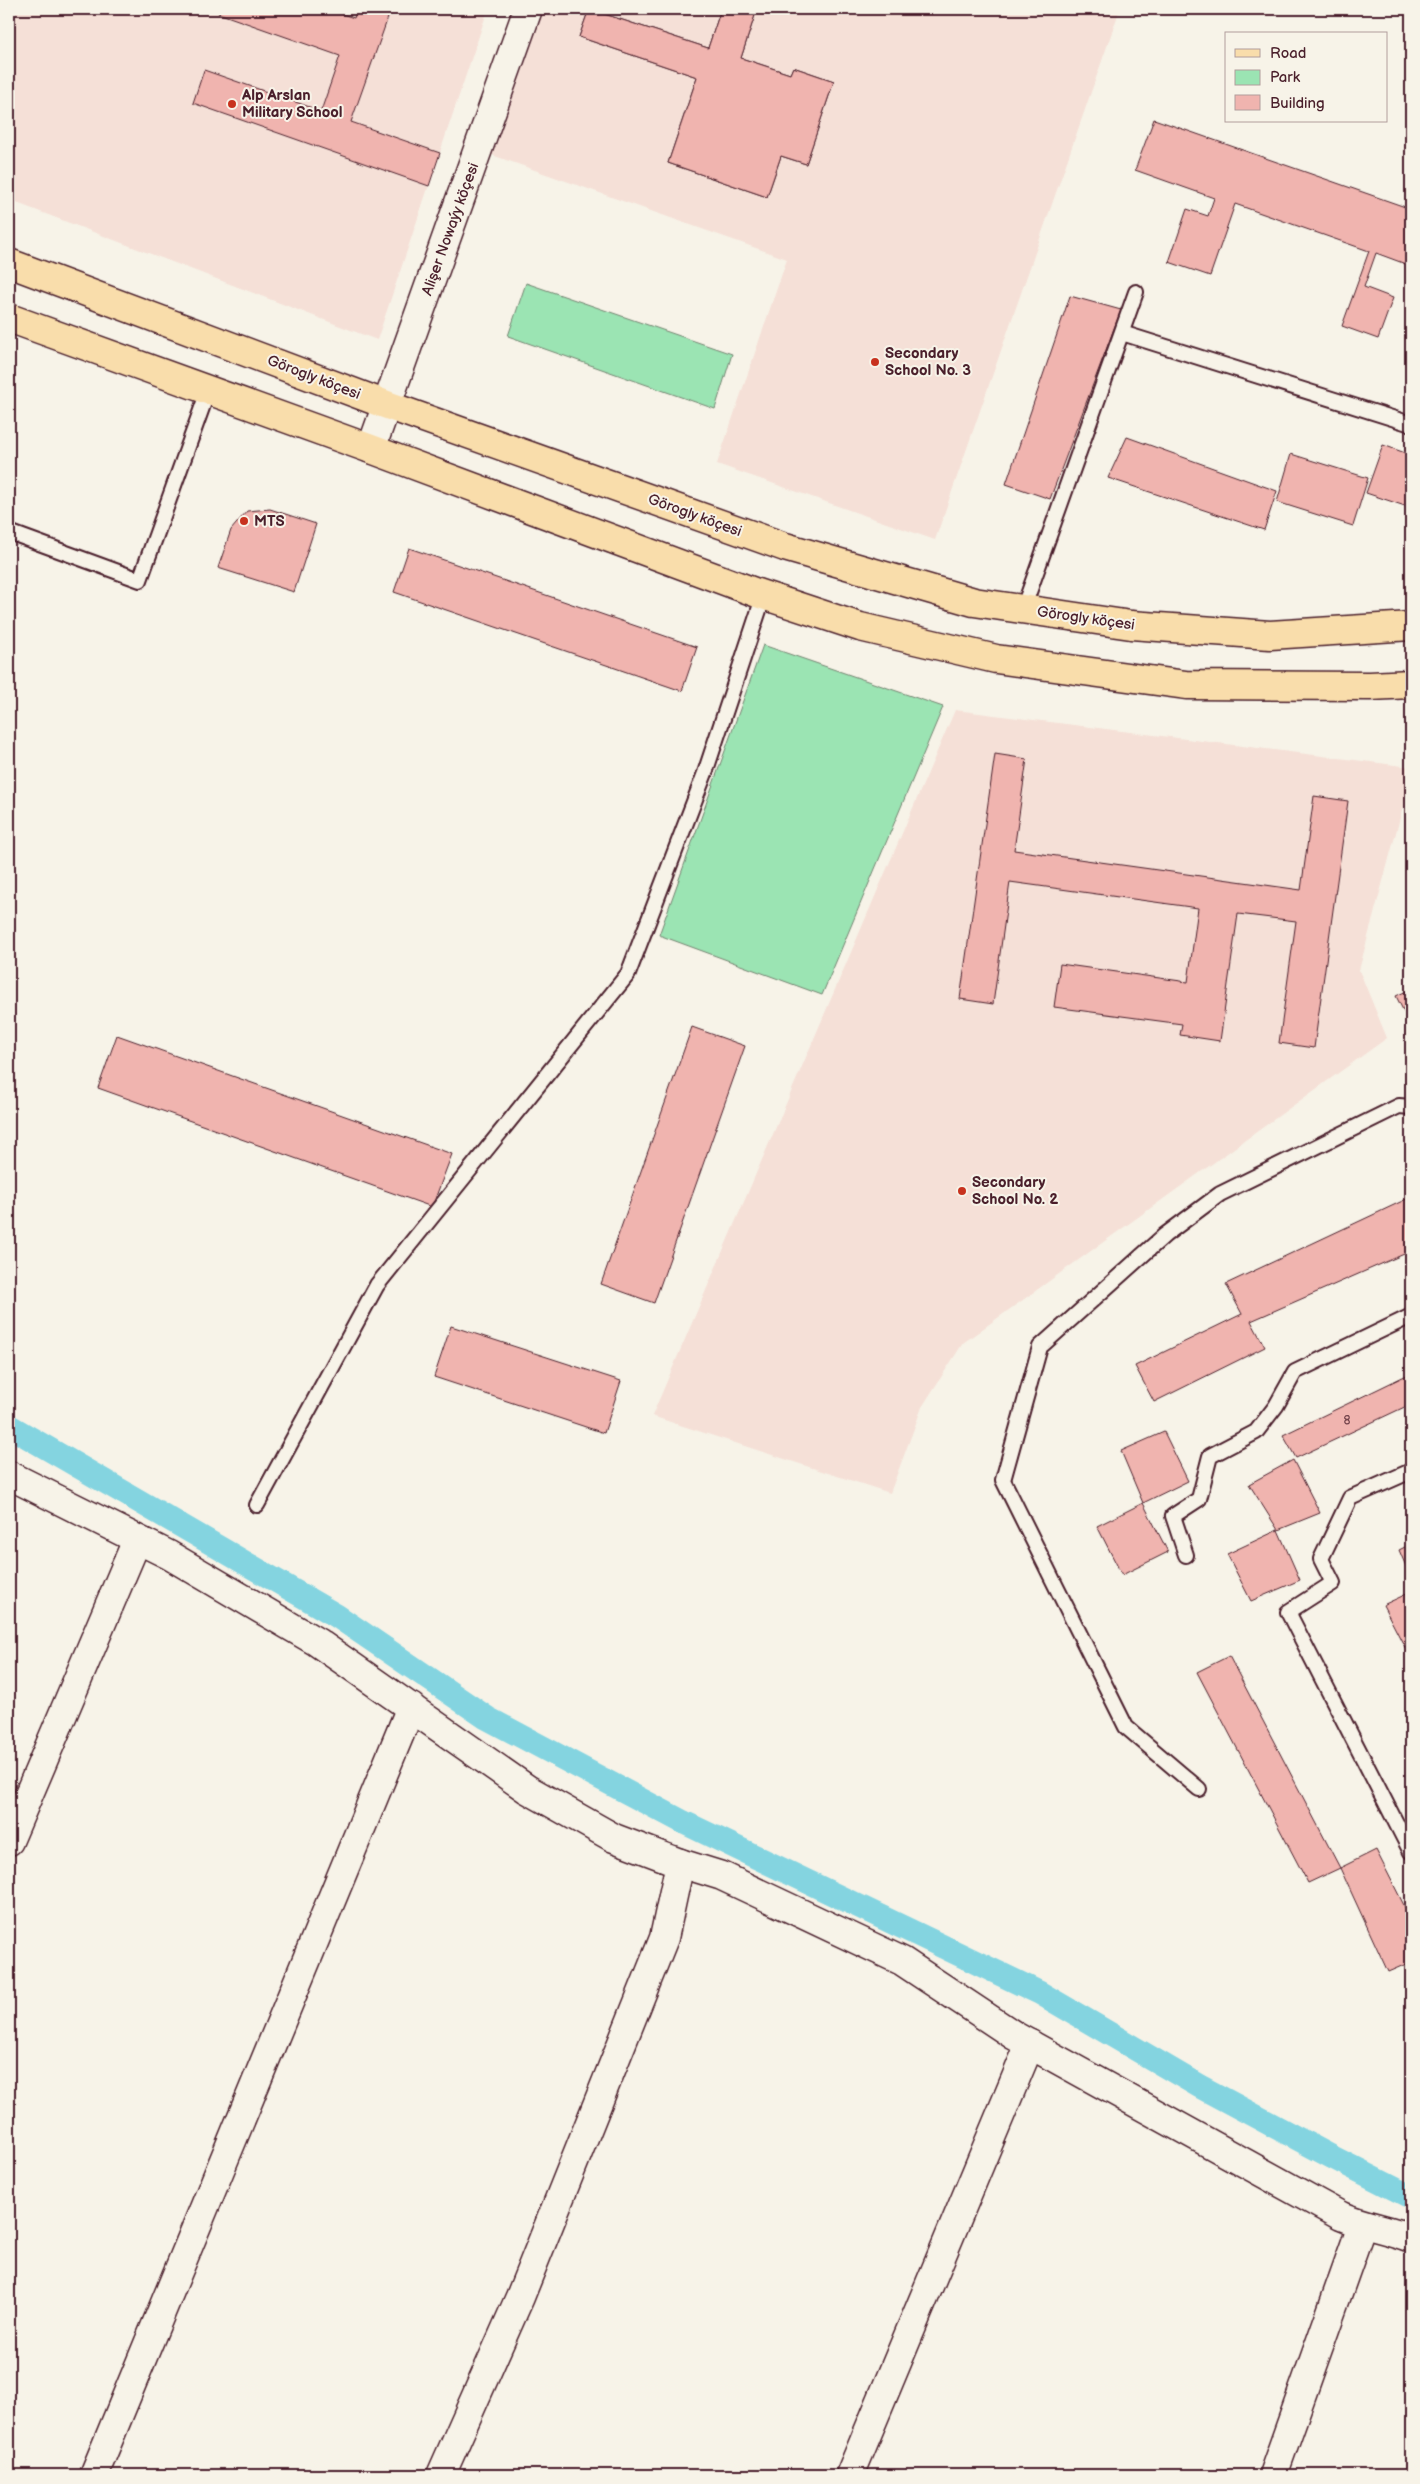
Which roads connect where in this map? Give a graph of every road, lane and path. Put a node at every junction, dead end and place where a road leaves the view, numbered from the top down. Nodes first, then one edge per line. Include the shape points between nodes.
1 (528, 9) edge
2 (9, 263) edge
3 (1136, 292) dead end
4 (9, 318) edge
5 (1122, 333) junction
6 (208, 391) junction
7 (387, 405) junction
8 (1411, 424) edge
9 (371, 449) junction
10 (9, 532) edge
11 (764, 596) junction
12 (1022, 609) junction
13 (1411, 626) edge
14 (1411, 684) edge
15 (1411, 1107) edge
16 (1411, 1316) edge
17 (1411, 1471) edge
18 (9, 1475) edge
19 (257, 1505) dead end
20 (137, 1540) junction
21 (1186, 1555) dead end
22 (411, 1707) junction
23 (1200, 1790) dead end
24 (9, 1841) edge
25 (1411, 1852) edge
26 (680, 1863) junction
27 (1030, 2044) junction
28 (1362, 2225) junction
29 (1411, 2238) edge
30 (94, 2475) edge
31 (441, 2475) edge
32 (850, 2475) edge
33 (1273, 2475) edge

1 - 7 street, Alişer Nowaýy köçesi
2 - 7 main road, Görogly köçesi
3 - 5 lane
4 - 6 main road
5 - 8 lane
5 - 12 lane
6 - 9 main road
6 - 10 lane via 140,580
7 - 9 street, Alişer Nowaýy köçesi
7 - 12 main road, Görogly köçesi via 785,547 974,602
9 - 11 main road
11 - 14 main road via 860,627 996,659 1186,685
11 - 19 lane via 705,772 628,974 377,1284
12 - 13 main road, Görogly köçesi via 1131,625 1270,635
15 - 23 lane via 1398,1106 1220,1194 1165,1235 1040,1347 1003,1480 1126,1727
16 - 21 lane via 1295,1372 1276,1406 1256,1432 1210,1456 1200,1499 1173,1516
17 - 25 lane via 1350,1498 1321,1559 1333,1583 1288,1612
18 - 20 street
20 - 22 street via 169,1555 317,1642
20 - 24 street
22 - 26 street via 527,1790 614,1838
22 - 30 street
26 - 27 street via 722,1876 902,1961
26 - 31 street via 664,1938 520,2297
27 - 28 street
27 - 32 street
28 - 29 street via 1387,2229
28 - 33 street

